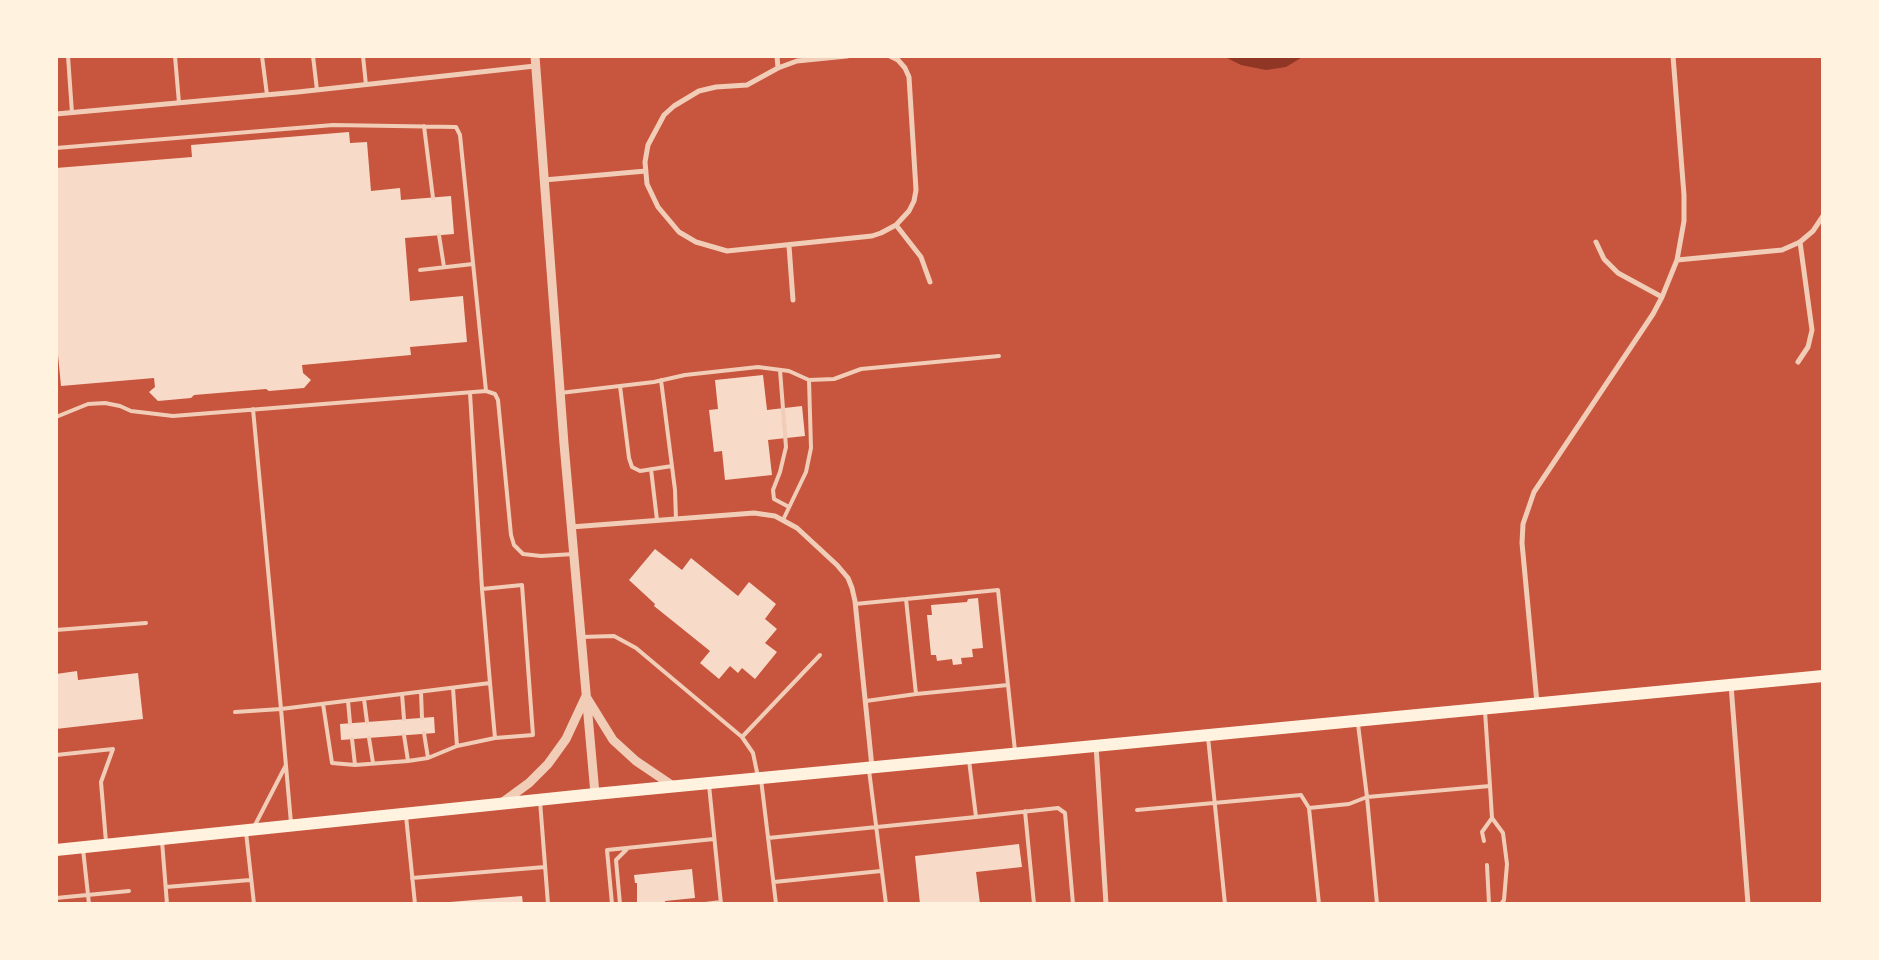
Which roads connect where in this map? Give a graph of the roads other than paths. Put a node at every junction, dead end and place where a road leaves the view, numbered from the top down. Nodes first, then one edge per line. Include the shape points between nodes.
1 (68, 56) edge
2 (175, 56) edge
3 (262, 56) edge
4 (313, 56) edge
5 (363, 56) edge
6 (535, 56) edge
7 (777, 56) edge
8 (847, 56) edge
9 (890, 56) edge
10 (1673, 56) edge
11 (898, 58) edge
12 (536, 66) junction
13 (778, 68) junction
14 (366, 84) junction
15 (318, 90) junction
16 (267, 95) junction
17 (179, 103) junction
18 (72, 113) junction
19 (56, 114) edge
20 (424, 126) junction
21 (56, 148) edge
22 (646, 171) junction
23 (544, 180) junction
24 (433, 198) dead end
25 (1823, 216) edge
26 (896, 225) junction
27 (439, 235) dead end
28 (1596, 242) dead end
29 (1800, 242) junction
30 (789, 246) junction
31 (1677, 260) junction
32 (473, 264) junction
33 (444, 268) junction
34 (420, 270) dead end
35 (930, 282) dead end
36 (1662, 297) junction
37 (793, 300) dead end
38 (999, 356) dead end
39 (1798, 362) dead end
40 (780, 370) junction
41 (661, 380) junction
42 (809, 380) junction
43 (620, 386) junction
44 (486, 391) junction
45 (470, 393) junction
46 (560, 393) junction
47 (253, 408) junction
48 (56, 417) edge
49 (672, 466) junction
50 (651, 469) junction
51 (789, 507) junction
52 (676, 519) junction
53 (657, 520) junction
54 (783, 520) junction
55 (571, 527) junction
56 (574, 554) junction
57 (482, 589) junction
58 (906, 599) junction
59 (855, 604) junction
60 (146, 623) dead end
61 (56, 630) edge
62 (581, 637) junction
63 (820, 655) dead end
64 (1823, 676) edge
65 (490, 683) junction
66 (1008, 685) junction
67 (1731, 685) junction
68 (453, 688) junction
69 (421, 692) junction
70 (402, 694) junction
71 (916, 694) junction
72 (586, 696) junction
73 (364, 699) junction
74 (348, 701) junction
75 (866, 701) junction
76 (1538, 703) junction
77 (323, 704) junction
78 (281, 709) junction
79 (1485, 709) junction
80 (235, 712) dead end
81 (422, 718) dead end
82 (404, 719) dead end
83 (1358, 720) junction
84 (367, 722) dead end
85 (350, 724) dead end
86 (424, 734) dead end
87 (1208, 734) junction
88 (404, 735) dead end
89 (742, 737) junction
90 (369, 738) dead end
91 (495, 738) junction
92 (352, 739) dead end
93 (1096, 745) junction
94 (457, 746) junction
95 (1015, 753) junction
96 (56, 755) edge
97 (428, 758) junction
98 (968, 758) junction
99 (408, 761) junction
100 (373, 764) junction
101 (286, 765) junction
102 (355, 765) junction
103 (871, 767) junction
104 (760, 778) junction
105 (708, 783) junction
106 (672, 786) junction
107 (1490, 786) junction
108 (595, 794) junction
109 (1367, 797) junction
110 (539, 800) junction
111 (502, 803) junction
112 (1214, 803) junction
113 (1308, 808) junction
114 (1137, 810) dead end
115 (1025, 811) junction
116 (406, 813) junction
117 (976, 816) junction
118 (1492, 818) junction
119 (291, 825) junction
120 (876, 826) junction
121 (249, 829) junction
122 (768, 838) junction
123 (161, 839) junction
124 (714, 840) junction
125 (1484, 841) dead end
126 (106, 844) junction
127 (83, 847) junction
128 (629, 848) junction
129 (56, 850) edge
130 (1487, 865) dead end
131 (545, 867) junction
132 (882, 871) junction
133 (412, 878) junction
134 (250, 880) junction
135 (774, 882) junction
136 (166, 887) junction
137 (129, 891) dead end
138 (88, 895) junction
139 (56, 898) edge
140 (721, 903) edge
141 (89, 904) edge
142 (167, 904) edge
143 (254, 904) edge
144 (415, 904) edge
145 (548, 904) edge
146 (612, 904) edge
147 (620, 904) edge
148 (705, 904) edge
149 (776, 904) edge
150 (886, 904) edge
151 (1034, 904) edge
152 (1073, 904) edge
153 (1106, 904) edge
154 (1225, 904) edge
155 (1319, 904) edge
156 (1377, 904) edge
157 (1490, 904) edge
158 (1501, 904) edge
159 (1748, 904) edge

1 - 18 lane
2 - 17 lane
3 - 16 lane
4 - 15 lane
5 - 14 lane
6 - 12 street
7 - 13 street
8 - 13 street via 797,61
9 - 11 street
10 - 31 street via 1684,195 1684,221
11 - 26 street via 909,77 916,190 909,211
12 - 14 street
12 - 23 street
13 - 22 street via 747,85 716,87 674,106 664,116 648,145
14 - 15 street
15 - 16 street
16 - 17 street
17 - 18 street
18 - 19 street
20 - 21 lane via 333,125
20 - 24 lane
20 - 32 lane via 456,127 460,135
22 - 23 street
22 - 30 street via 647,184 661,213 679,232 696,242 727,251
23 - 46 street
25 - 29 street
26 - 30 street via 872,236
26 - 35 street via 921,257
27 - 33 lane
28 - 36 street via 1604,259 1618,273
29 - 31 street via 1782,250
29 - 39 street via 1812,330 1808,347
30 - 37 street
31 - 36 street
32 - 33 lane
32 - 44 lane
33 - 34 lane
36 - 76 street via 1534,492 1527,511 1522,543
38 - 42 lane via 861,369 834,379
40 - 41 lane via 758,367 686,374
40 - 42 lane
40 - 51 lane via 786,448 773,490 774,500
41 - 43 lane
41 - 49 lane
42 - 51 lane via 812,448 806,472
43 - 46 lane
43 - 50 lane via 632,467 640,471
44 - 45 lane
44 - 56 lane via 495,394 498,400 514,545 523,554
45 - 47 lane
45 - 57 lane
46 - 55 street
47 - 48 lane via 173,416 131,411 105,403 88,404
47 - 78 lane
49 - 50 lane
49 - 52 lane
50 - 53 lane
51 - 54 lane
52 - 53 street
52 - 54 street via 754,513
53 - 55 street
54 - 59 street via 797,528 837,565 848,578
55 - 56 street
56 - 62 street
57 - 65 lane
57 - 91 lane via 522,585 533,735
58 - 59 lane
58 - 66 lane via 998,590
58 - 71 lane
59 - 75 street
60 - 61 lane
62 - 72 street
62 - 89 lane via 614,636 636,648
63 - 89 lane
64 - 67 main road
65 - 68 lane
65 - 91 lane
66 - 71 lane
66 - 95 lane
67 - 76 main road
67 - 159 street
68 - 69 lane
68 - 94 lane
69 - 70 lane
69 - 81 lane
70 - 73 lane
70 - 82 lane
71 - 75 lane
72 - 106 street via 613,740 636,762
72 - 108 street
72 - 111 street via 566,739 548,764
73 - 74 lane
73 - 84 lane
74 - 77 lane
74 - 85 lane
75 - 103 street
76 - 79 main road
77 - 78 lane
77 - 102 lane via 332,763
78 - 80 lane
78 - 101 lane
79 - 83 main road
79 - 107 lane
83 - 87 main road
83 - 109 lane
86 - 97 lane
87 - 93 main road
87 - 112 lane
88 - 99 lane
89 - 104 lane via 753,753
90 - 100 lane
91 - 94 lane
92 - 102 lane
93 - 95 main road
93 - 153 street
94 - 97 lane
95 - 98 main road
96 - 126 lane via 113,749 101,782
97 - 99 lane
98 - 103 main road
98 - 117 lane
99 - 100 lane
100 - 102 lane
101 - 119 lane
101 - 121 lane
103 - 104 main road
103 - 120 lane
104 - 105 main road
104 - 122 lane
105 - 106 main road
105 - 124 lane
106 - 108 main road
107 - 109 lane
107 - 118 lane
108 - 110 main road
109 - 113 lane via 1349,804
109 - 156 lane
110 - 111 main road
110 - 131 lane
111 - 116 main road
112 - 113 lane via 1301,795
112 - 114 lane
112 - 154 lane
113 - 155 lane
115 - 117 lane
115 - 151 lane
115 - 152 lane via 1058,808 1065,813
116 - 119 main road
116 - 133 lane
117 - 120 lane
118 - 125 lane via 1482,832
118 - 158 lane via 1503,833 1507,864
119 - 121 main road
120 - 122 lane
120 - 132 lane
121 - 123 main road
121 - 134 lane
122 - 135 lane
123 - 126 main road
123 - 136 lane
124 - 128 lane
124 - 140 lane
126 - 127 main road
127 - 129 main road
127 - 138 lane
128 - 146 lane via 607,850
128 - 147 lane via 616,860
130 - 157 lane
131 - 133 lane
131 - 145 lane
132 - 135 lane
132 - 150 lane
133 - 144 lane
134 - 136 lane
134 - 143 lane
135 - 149 lane
136 - 142 lane
137 - 138 lane
138 - 139 lane
138 - 141 lane
140 - 148 lane

